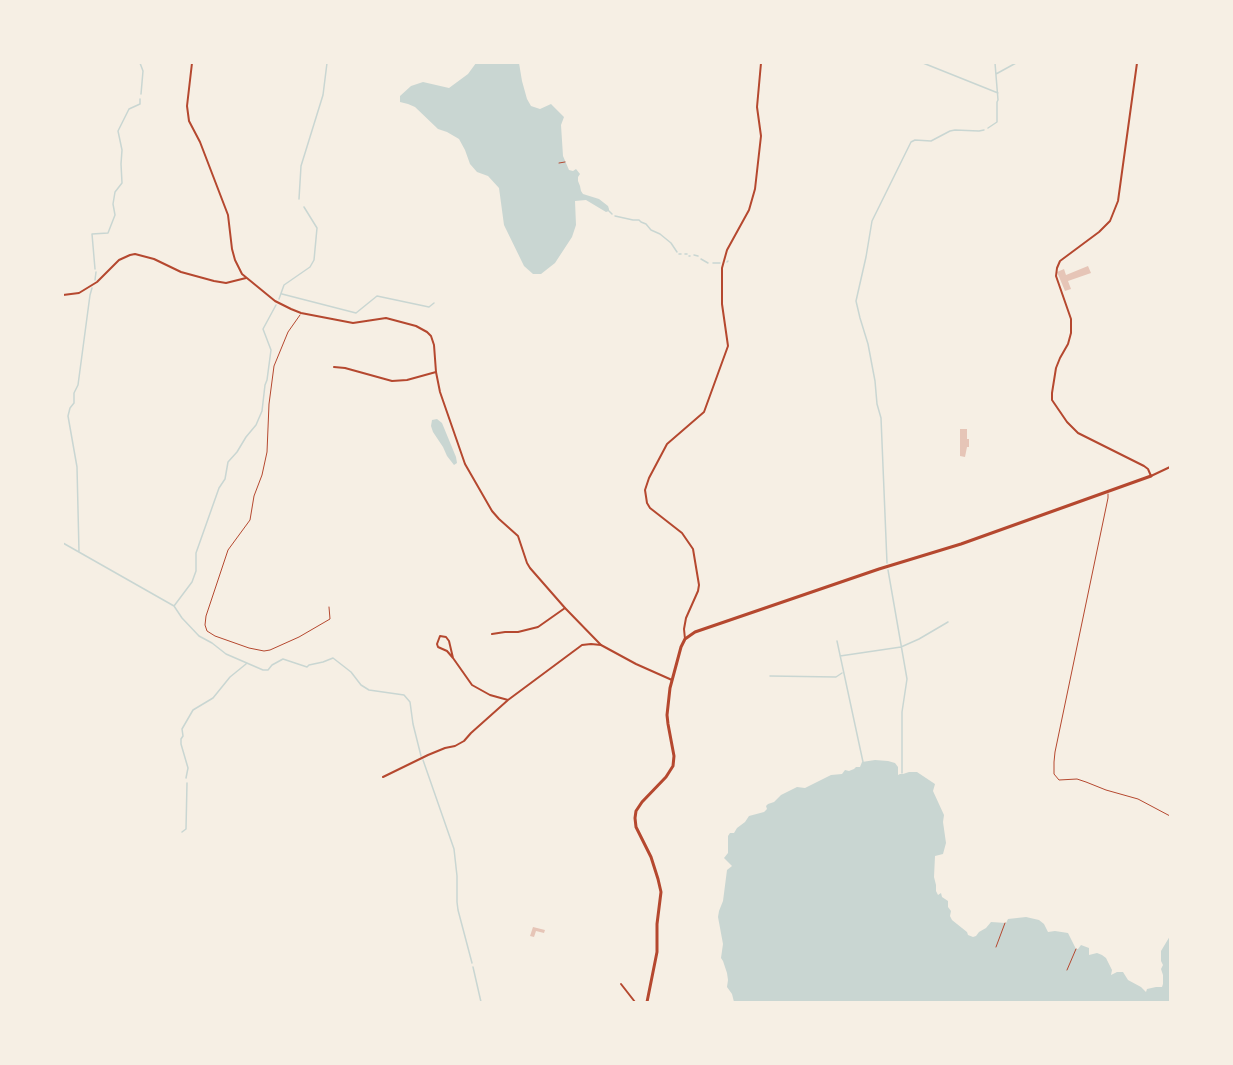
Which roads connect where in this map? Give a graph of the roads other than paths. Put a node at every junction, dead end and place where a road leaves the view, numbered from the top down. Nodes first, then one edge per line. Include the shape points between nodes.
1 (192, 63) edge
2 (762, 63) edge
3 (1137, 63) edge
4 (246, 278) junction
5 (63, 295) edge
6 (301, 313) junction
7 (334, 367) dead end
8 (436, 372) junction
9 (1170, 467) edge
10 (1151, 476) junction
11 (1108, 492) junction
12 (329, 607) dead end
13 (565, 608) junction
14 (492, 634) dead end
15 (685, 639) junction
16 (601, 645) junction
17 (453, 658) junction
18 (672, 680) junction
19 (508, 700) junction
20 (383, 777) dead end
21 (1170, 816) edge
22 (621, 984) dead end
23 (635, 1002) edge
24 (647, 1002) edge

1 - 4 street via 189,121 220,191 235,260
2 - 15 street via 757,107 761,136 755,189 722,268 728,346 704,412 667,444 645,490 650,508 682,533 693,549 699,585 686,618
3 - 10 street via 1118,201 1110,220 1060,261 1057,268 1071,333 1056,368 1052,393 1053,404 1078,433 1144,466
4 - 5 street via 226,283 214,281 135,254 119,260 79,293
4 - 6 street via 275,301
6 - 8 street via 353,323 386,318 423,329 433,340
6 - 12 lane via 274,366 267,452 250,520 228,550 206,625 215,636 264,651 330,619
7 - 8 street via 393,381
8 - 13 street via 468,471 492,511 518,536 530,568
9 - 10 street
10 - 11 main road
11 - 15 main road via 695,632
11 - 21 lane via 1055,752 1054,774 1059,780 1077,779 1138,800
13 - 14 street via 538,627
13 - 16 street
15 - 18 main road
16 - 18 street
16 - 19 street via 582,645
17 - 17 street via 438,647 440,636 449,641
17 - 19 street via 472,685
18 - 24 main road via 667,715 673,766 642,801 634,818 661,892 657,952
19 - 20 street via 456,746
22 - 23 street

